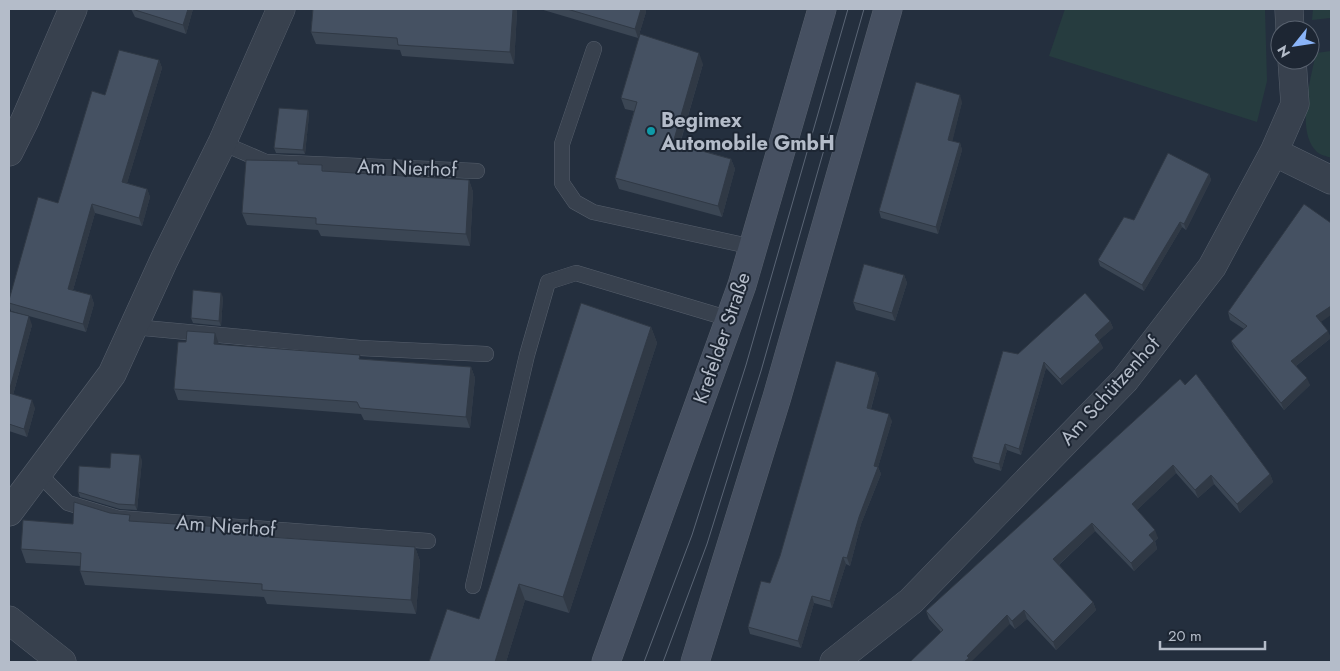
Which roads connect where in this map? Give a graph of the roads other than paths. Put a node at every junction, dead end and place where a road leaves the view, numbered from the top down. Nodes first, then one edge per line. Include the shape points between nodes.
1 (73, 9) edge
2 (281, 9) edge
3 (822, 9) edge
4 (888, 9) edge
5 (594, 49) dead end
6 (1293, 70) edge
7 (222, 143) junction
8 (9, 152) edge
9 (1274, 152) junction
10 (477, 171) dead end
11 (1331, 180) edge
12 (753, 247) junction
13 (730, 319) junction
14 (133, 327) junction
15 (486, 354) dead end
16 (38, 473) junction
17 (9, 512) edge
18 (428, 541) dead end
19 (472, 586) dead end
20 (9, 620) edge
21 (62, 662) edge
22 (606, 662) edge
23 (695, 662) edge
24 (834, 662) edge

1 - 8 street
2 - 7 street
3 - 12 street, Krefelder Straße
4 - 23 street via 777,397
5 - 12 lane via 562,144 562,183 575,202 593,212
6 - 9 street, Am Schützenhof via 1295,104
7 - 10 lane, Am Nierhof via 266,162
7 - 14 street
9 - 11 street
9 - 24 street, Am Schützenhof via 1212,267 1125,380 911,601
12 - 13 street, Krefelder Straße
13 - 19 lane via 576,273 548,282 526,355
13 - 22 street, Krefelder Straße
14 - 15 lane via 360,348
14 - 16 street via 112,374
16 - 17 street
16 - 18 lane, Am Nierhof via 68,503 118,518
20 - 21 street

